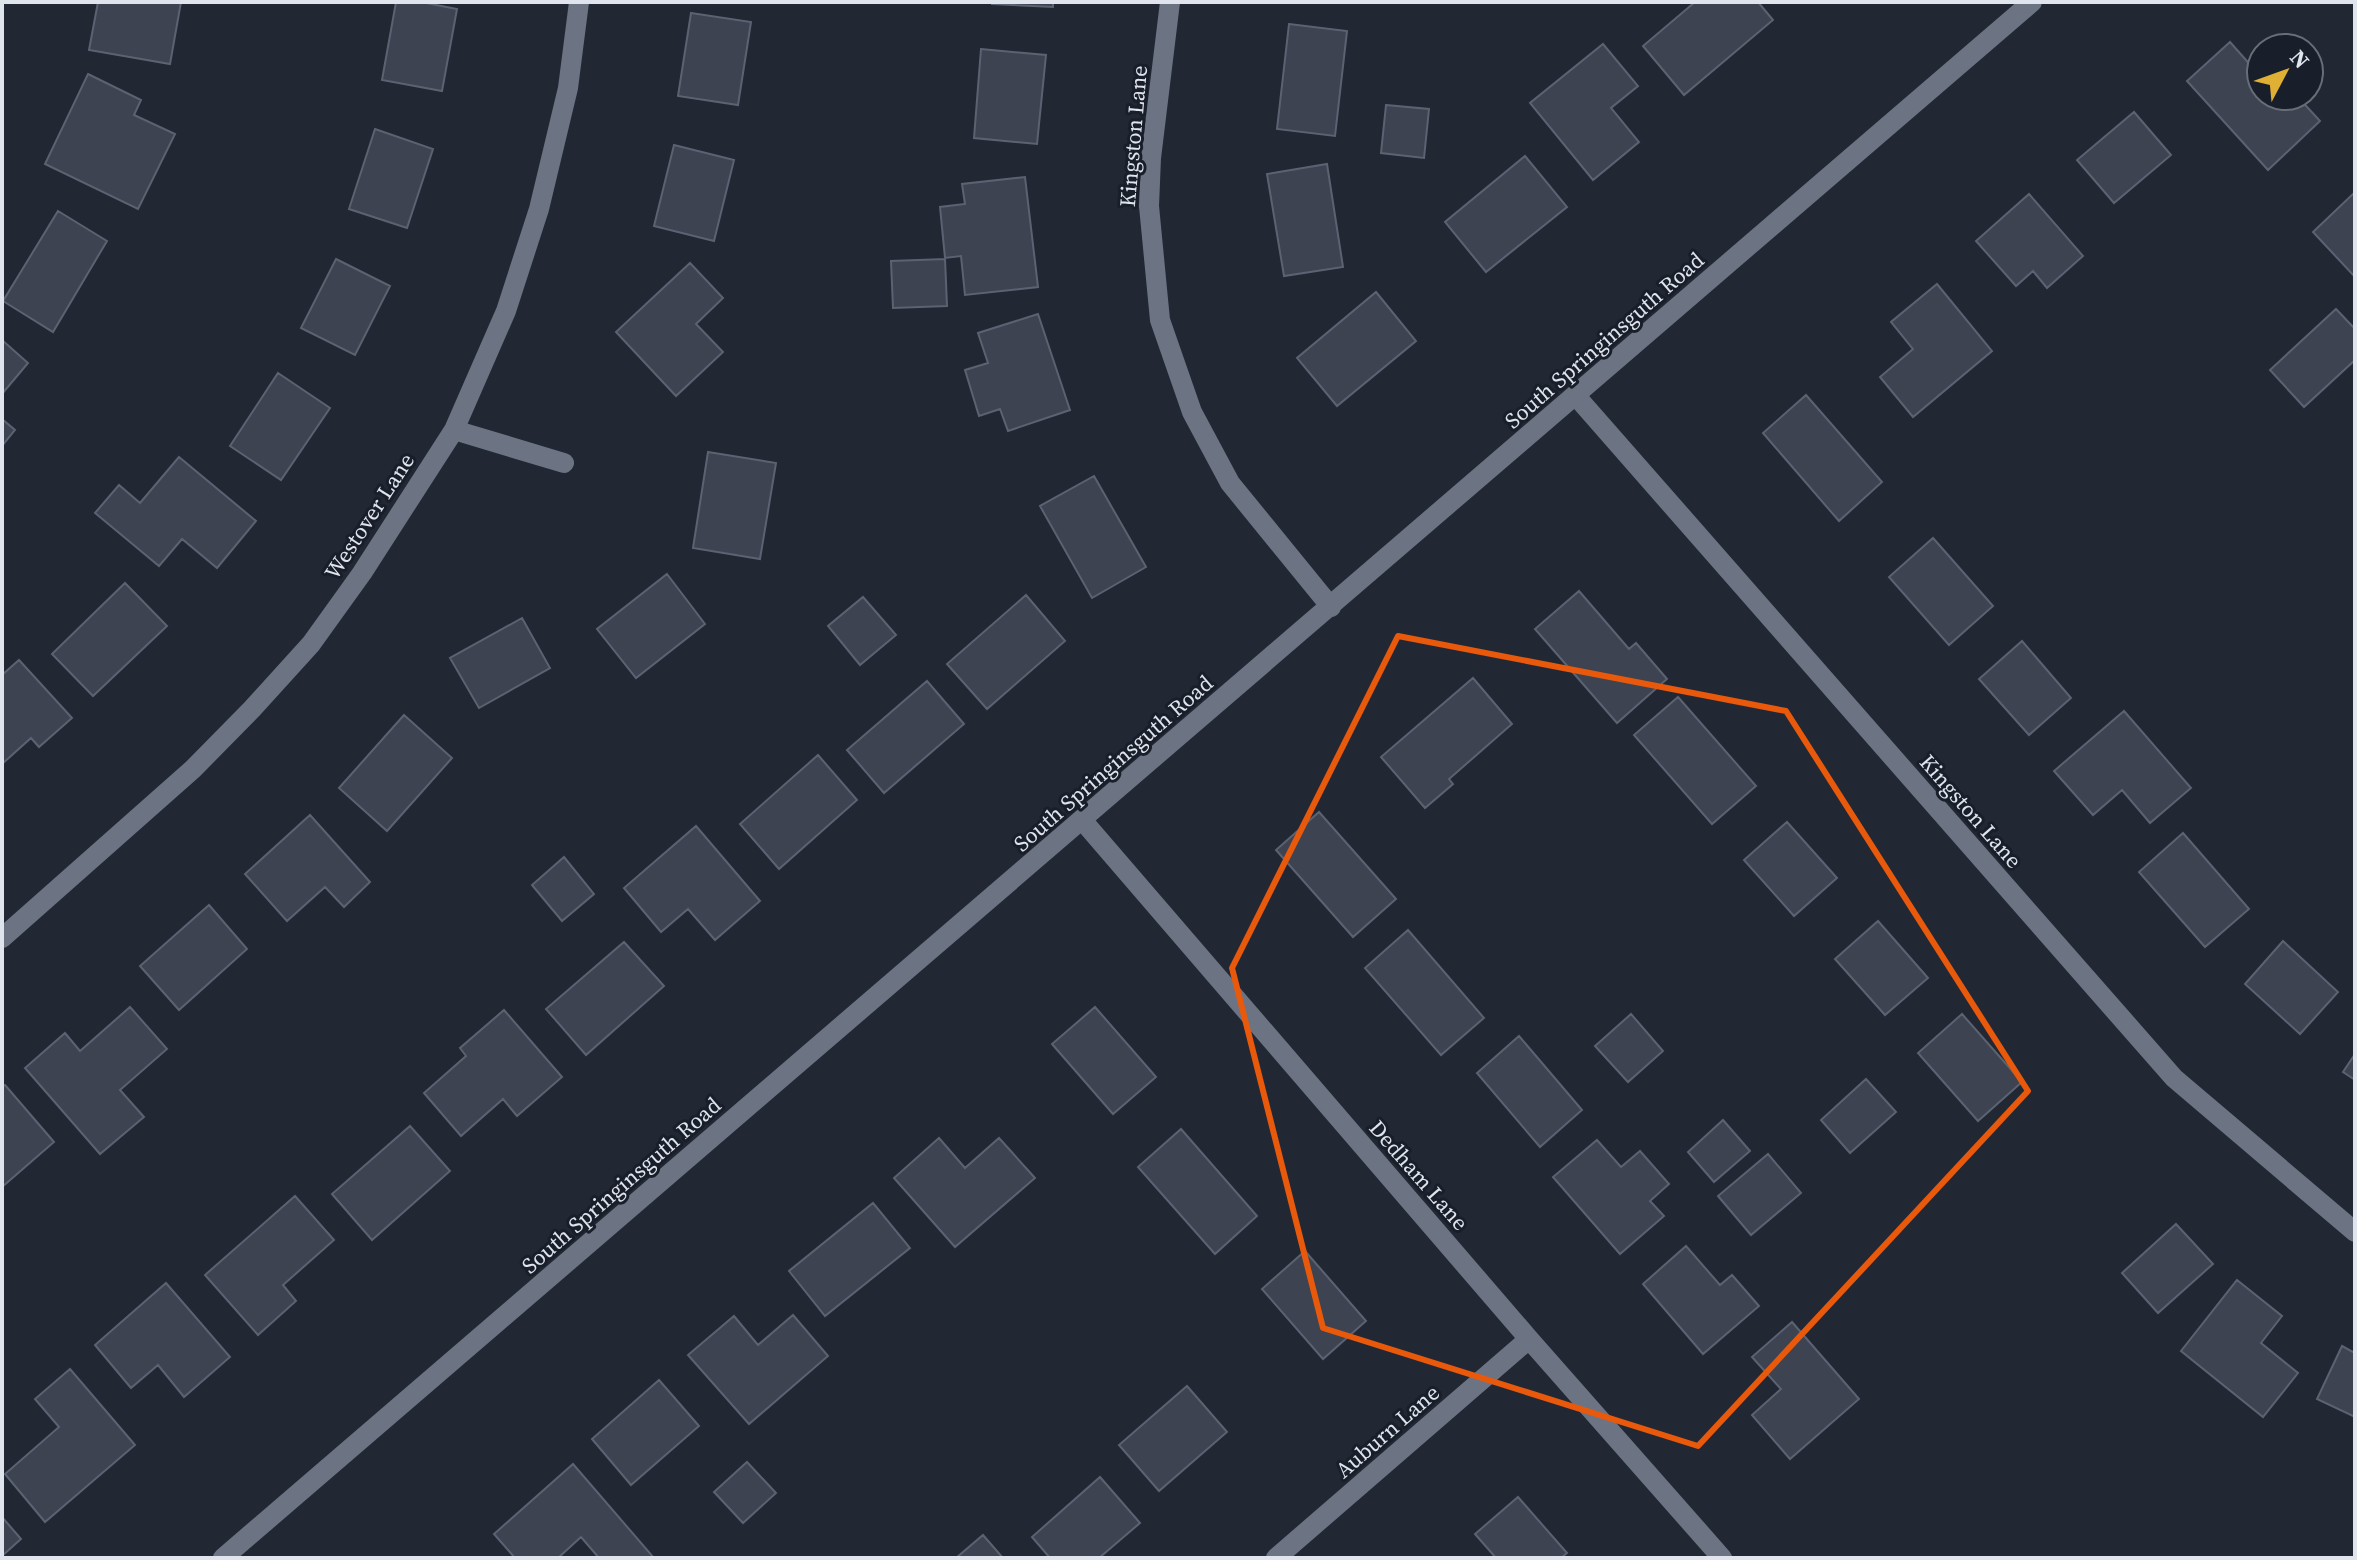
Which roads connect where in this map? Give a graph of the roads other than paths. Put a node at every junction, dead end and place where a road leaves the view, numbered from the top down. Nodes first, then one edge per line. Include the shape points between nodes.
1 (579, 2) edge
2 (1170, 2) edge
3 (2032, 2) edge
4 (1576, 396) junction
5 (454, 430) junction
6 (564, 463) dead end
7 (1331, 607) junction
8 (1083, 821) junction
9 (2, 938) edge
10 (2355, 1232) edge
11 (1529, 1339) junction
12 (223, 1558) edge
13 (1276, 1558) edge
14 (1722, 1558) edge

1 - 5 street, Westover Lane via 568,88 539,209 506,311
2 - 7 street, Kingston Lane via 1149,206 1160,320 1192,412 1230,483
3 - 4 street, South Springinsguth Road
4 - 7 street, South Springinsguth Road
4 - 10 street, Kingston Lane via 2174,1078
5 - 6 street
5 - 9 street, Westover Lane via 311,644 193,769
7 - 8 street, South Springinsguth Road
8 - 11 street, Dedham Lane
8 - 12 street, South Springinsguth Road
11 - 13 street, Auburn Lane
11 - 14 street, Dedham Lane

